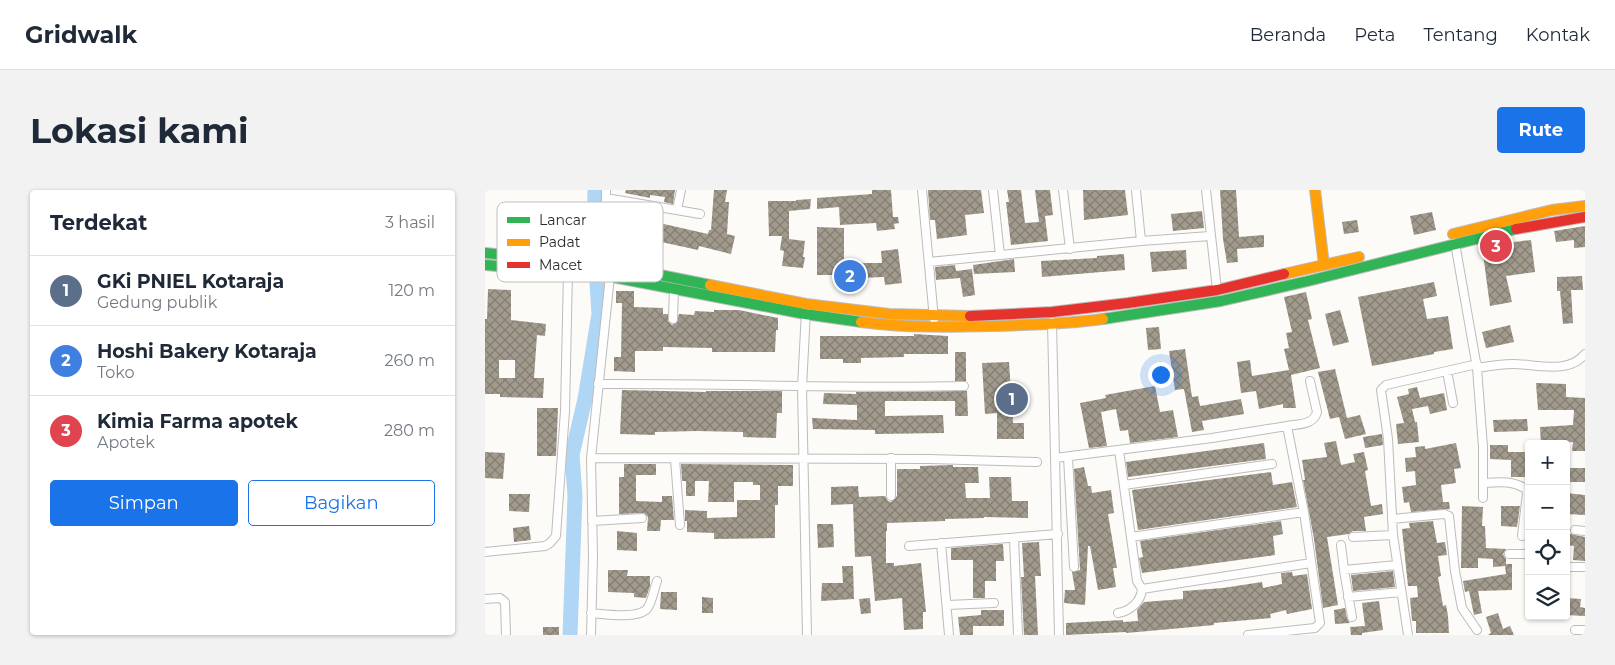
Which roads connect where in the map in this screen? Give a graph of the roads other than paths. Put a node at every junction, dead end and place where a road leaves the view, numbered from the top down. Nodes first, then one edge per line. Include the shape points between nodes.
1 (681, 190) edge
2 (922, 190) edge
3 (993, 190) edge
4 (1063, 190) edge
5 (1136, 190) edge
6 (1206, 190) edge
7 (1315, 190) edge
8 (606, 194) edge
9 (642, 202) edge
10 (1585, 206) edge
11 (663, 207) edge
12 (677, 210) junction
13 (700, 214) dead end
14 (1585, 217) edge
15 (1210, 236) junction
16 (1141, 241) junction
17 (1455, 243) junction
18 (1070, 249) junction
19 (1001, 255) junction
20 (929, 262) junction
21 (1324, 265) junction
22 (663, 281) edge
23 (571, 282) edge
24 (605, 282) edge
25 (651, 282) edge
26 (674, 288) junction
27 (1217, 290) junction
28 (806, 309) junction
29 (1052, 312) junction
30 (673, 319) dead end
31 (934, 321) junction
32 (1053, 324) junction
33 (1585, 354) edge
34 (1477, 366) junction
35 (1447, 371) junction
36 (1310, 381) dead end
37 (598, 384) junction
38 (963, 386) dead end
39 (802, 387) junction
40 (1453, 403) dead end
41 (1287, 426) junction
42 (1119, 450) junction
43 (1068, 457) junction
44 (591, 458) junction
45 (803, 458) junction
46 (891, 458) junction
47 (1055, 458) junction
48 (675, 459) junction
49 (1037, 462) dead end
50 (1272, 464) dead end
51 (1483, 482) junction
52 (1124, 485) junction
53 (891, 496) dead end
54 (1483, 498) dead end
55 (1304, 512) junction
56 (642, 518) dead end
57 (1392, 518) junction
58 (592, 521) junction
59 (680, 525) dead end
60 (1575, 530) dead end
61 (1585, 531) edge
62 (1058, 534) junction
63 (1393, 535) junction
64 (1522, 536) dead end
65 (1131, 537) junction
66 (1353, 537) dead end
67 (1014, 538) junction
68 (941, 543) junction
69 (1341, 545) dead end
70 (909, 546) dead end
71 (485, 552) edge
72 (1509, 554) dead end
73 (1525, 554) edge
74 (1311, 563) junction
75 (1397, 565) junction
76 (1074, 567) dead end
77 (1570, 567) edge
78 (1585, 568) edge
79 (1343, 570) junction
80 (657, 581) dead end
81 (1142, 589) junction
82 (1401, 592) junction
83 (1348, 598) junction
84 (485, 599) edge
85 (993, 603) dead end
86 (947, 605) junction
87 (591, 613) junction
88 (1117, 613) dead end
89 (1352, 618) dead end
90 (1477, 630) dead end
91 (1575, 630) dead end
92 (1585, 630) edge
93 (506, 635) edge
94 (591, 635) edge
95 (807, 635) edge
96 (949, 635) edge
97 (1018, 635) edge
98 (1059, 635) edge
99 (1248, 635) edge
100 (1408, 635) edge

1 - 12 street
2 - 20 street
3 - 19 street
4 - 18 street
5 - 16 street
6 - 15 street
7 - 21 main road
8 - 9 street
10 - 21 main road via 1552,210
11 - 12 street
12 - 13 street
14 - 17 main road via 1507,230
15 - 16 street
15 - 27 street
16 - 18 street
17 - 32 main road via 1221,300
17 - 34 street
18 - 19 street
19 - 20 street
20 - 31 street
21 - 27 main road
22 - 28 main road
23 - 71 street via 556,536 545,546
24 - 37 street
25 - 26 main road
26 - 28 main road
26 - 30 street
27 - 29 main road
28 - 31 main road via 875,324
28 - 39 street
29 - 31 main road
29 - 32 street
31 - 32 main road
32 - 47 street
33 - 34 street via 1577,362 1564,366
34 - 35 street
34 - 51 street
35 - 40 street
35 - 57 street via 1386,385 1381,390 1388,439
36 - 41 street via 1316,416 1310,422
37 - 39 street
37 - 44 street
38 - 39 street
39 - 45 street
41 - 42 street
41 - 55 street
42 - 43 street
42 - 52 street
43 - 47 street
43 - 76 street
44 - 48 street
44 - 58 street
45 - 46 street
45 - 48 street
45 - 95 street
46 - 49 street
46 - 53 street
47 - 62 street
48 - 59 street
50 - 52 street
51 - 54 street
51 - 64 street via 1514,483 1526,489
52 - 65 street
55 - 65 street
55 - 74 street
56 - 58 street
57 - 63 street
57 - 90 street via 1449,516 1461,608
58 - 87 street
60 - 61 street
62 - 67 street
62 - 98 street
63 - 66 street
63 - 75 street
65 - 81 street via 1137,581
67 - 68 street
67 - 97 street
68 - 70 street
68 - 86 street
69 - 79 street
72 - 73 street
74 - 81 street
74 - 99 street via 1320,623 1317,627
75 - 79 street
75 - 82 street
77 - 78 street
79 - 83 street
80 - 87 street via 645,610 629,615
81 - 88 street via 1131,609
82 - 83 street
82 - 100 street
83 - 89 street
84 - 93 street via 500,598 505,602
85 - 86 street
86 - 96 street
87 - 94 street
91 - 92 street

